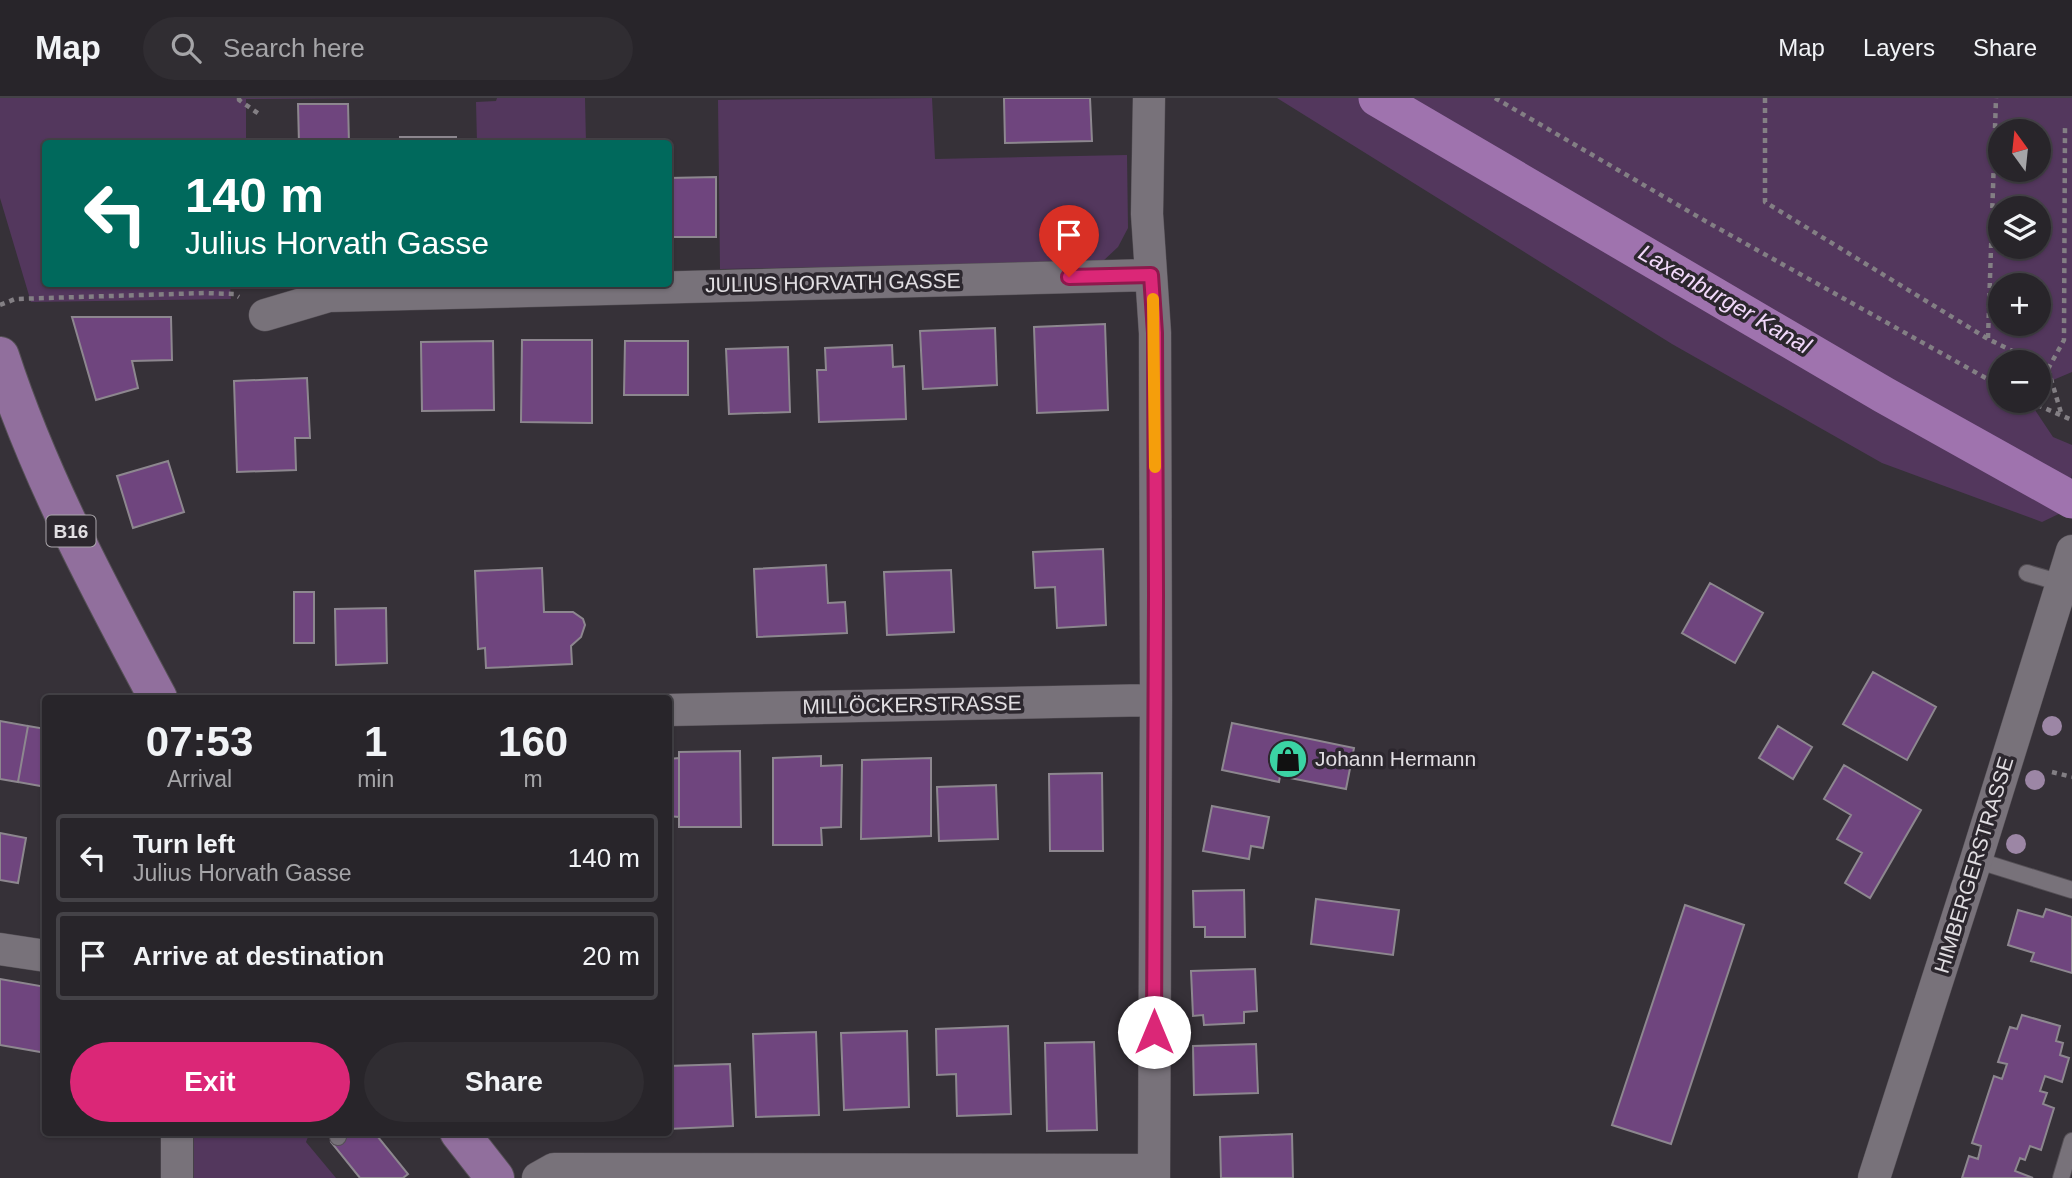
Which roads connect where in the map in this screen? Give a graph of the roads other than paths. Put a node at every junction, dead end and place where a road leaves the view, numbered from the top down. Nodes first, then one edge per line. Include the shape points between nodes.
1 (1149, 98) edge
2 (1151, 275) junction
3 (265, 314) road end
4 (0, 356) edge
5 (2072, 551) edge
6 (2027, 573) dead end
7 (2064, 591) edge
8 (157, 695) edge
9 (1156, 700) junction
10 (672, 710) edge
11 (1976, 860) junction
12 (2072, 890) edge
13 (0, 949) edge
14 (42, 955) edge
15 (177, 1136) edge
16 (462, 1136) edge
17 (2072, 1141) edge
18 (1154, 1174) edge
19 (177, 1178) edge
20 (495, 1178) edge
21 (538, 1178) edge
22 (1874, 1178) edge
23 (2061, 1178) edge

1 - 2 street
2 - 3 street, JULIUS HORVATH GASSE via 329,296
2 - 9 street
4 - 8 main road, B16 via 84,559
5 - 7 street, HIMBERGERSTRASSE
6 - 7 lane
7 - 11 street, HIMBERGERSTRASSE
9 - 10 street, MILLÖCKERSTRASSE
9 - 18 street
11 - 12 lane
11 - 22 street, HIMBERGERSTRASSE
13 - 14 street
15 - 19 street
16 - 20 main road
17 - 23 lane
18 - 21 street via 554,1170

